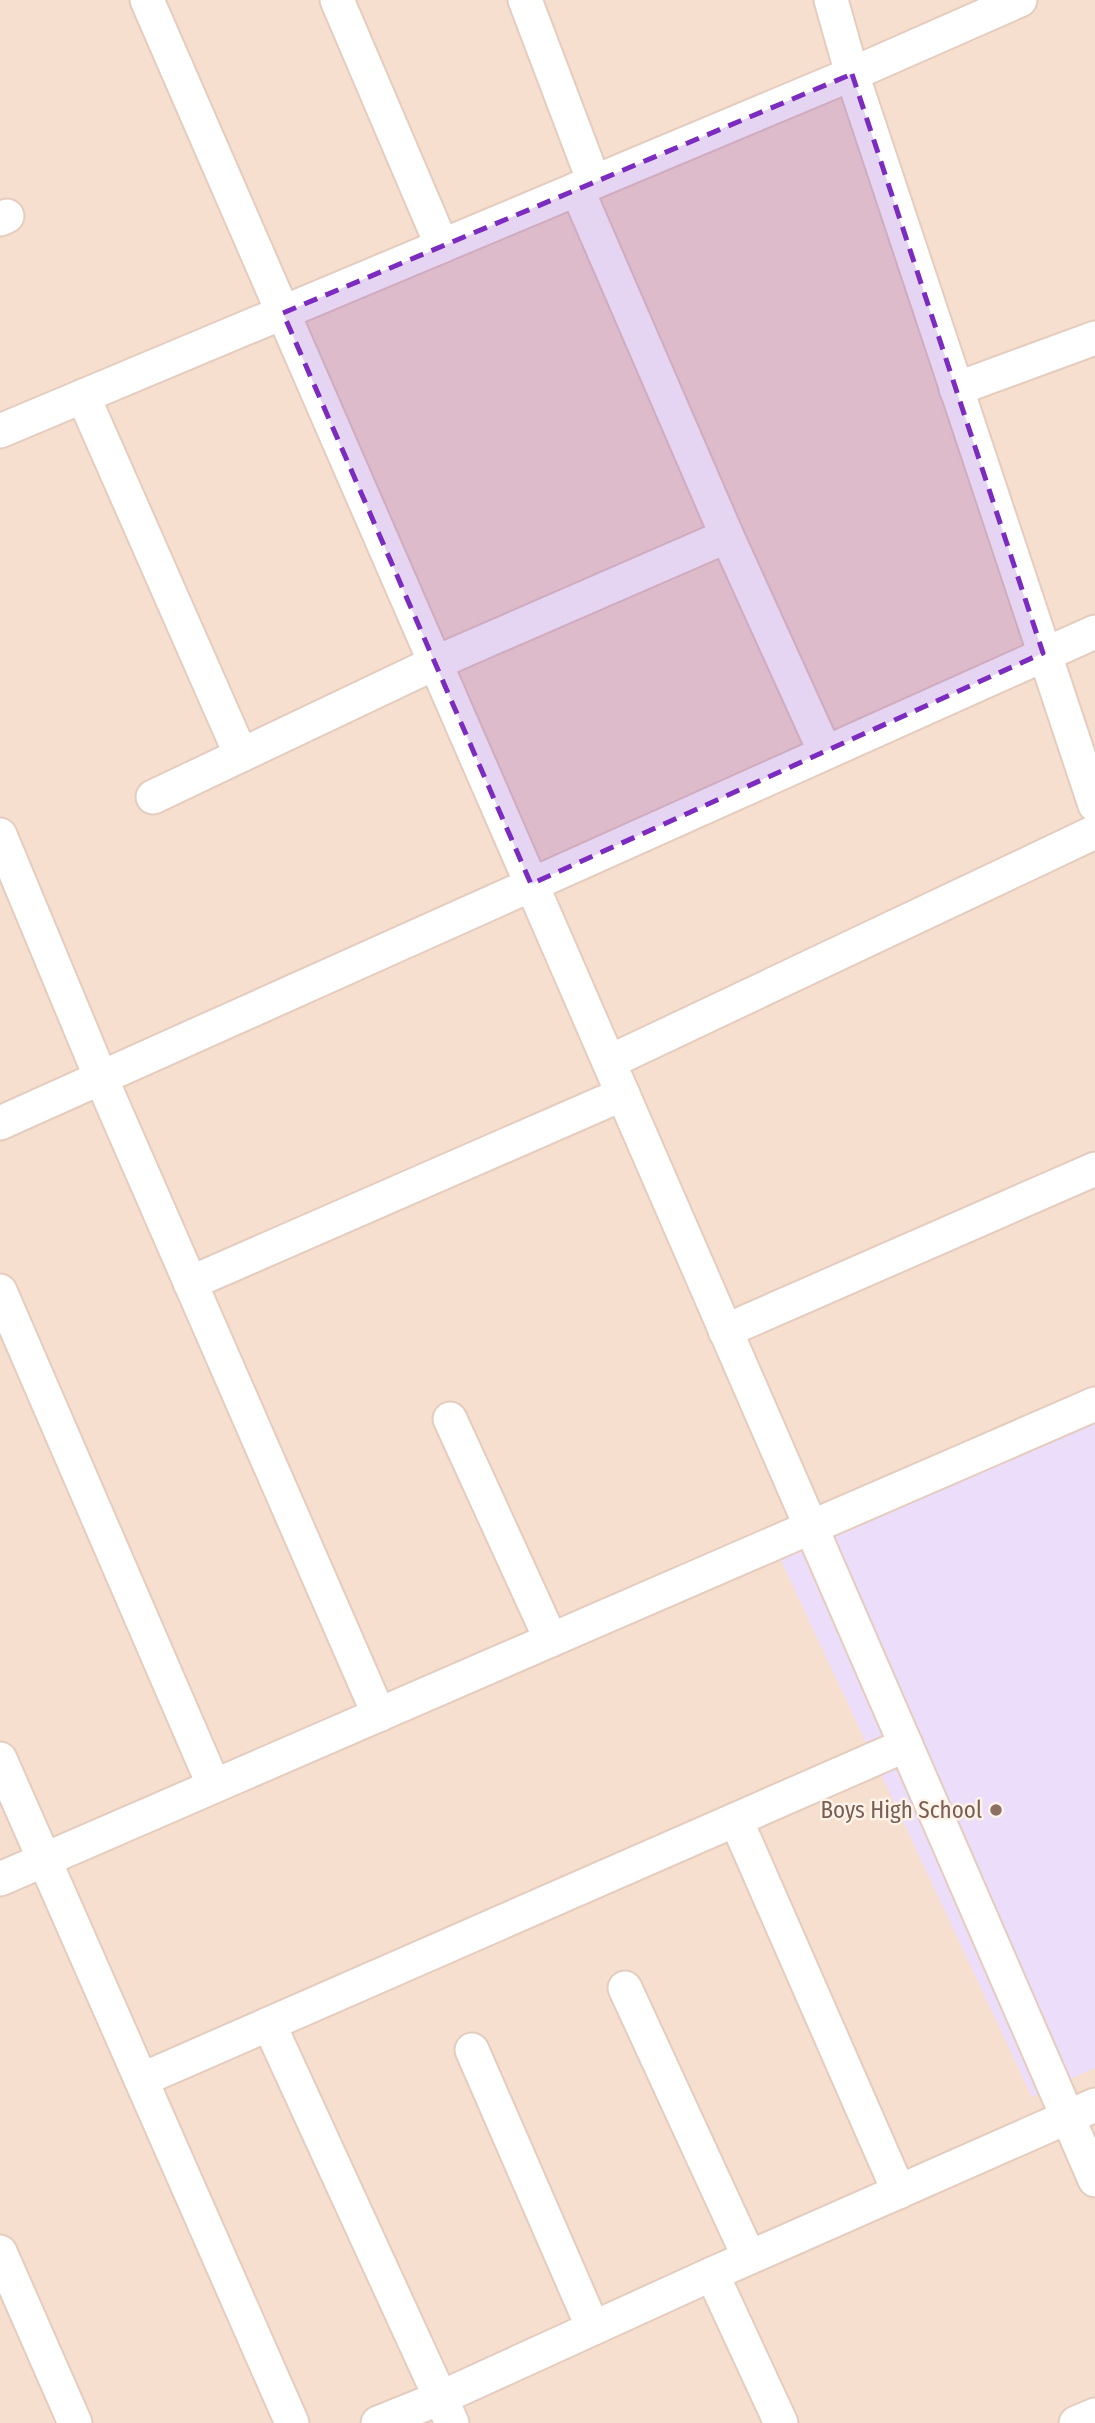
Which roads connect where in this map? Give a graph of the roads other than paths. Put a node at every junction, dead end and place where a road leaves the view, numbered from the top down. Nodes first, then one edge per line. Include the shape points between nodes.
1 (147, 0) edge
2 (337, 0) edge
3 (525, 0) edge
4 (831, 0) edge
5 (1020, 0) edge
6 (852, 74) junction
7 (586, 186) junction
8 (442, 246) junction
9 (283, 313) junction
10 (1095, 338) edge
11 (956, 389) junction
12 (83, 396) junction
13 (0, 431) edge
14 (727, 536) junction
15 (1095, 632) edge
16 (1043, 653) junction
17 (435, 663) junction
18 (825, 752) junction
19 (241, 755) junction
20 (153, 797) dead end
21 (1095, 805) edge
22 (1095, 832) edge
23 (0, 835) edge
24 (531, 884) junction
25 (608, 1062) junction
26 (101, 1078) junction
27 (623, 1094) junction
28 (0, 1123) edge
29 (1095, 1169) edge
30 (190, 1283) junction
31 (0, 1291) edge
32 (725, 1331) junction
33 (1095, 1404) edge
34 (450, 1419) dead end
35 (811, 1527) junction
36 (551, 1640) junction
37 (379, 1715) junction
38 (906, 1745) junction
39 (0, 1759) edge
40 (214, 1786) junction
41 (736, 1820) junction
42 (44, 1860) junction
43 (0, 1879) edge
44 (625, 1988) dead end
45 (269, 2024) junction
46 (472, 2050) dead end
47 (141, 2080) junction
48 (1081, 2111) edge
49 (1095, 2180) edge
50 (899, 2192) junction
51 (0, 2252) edge
52 (749, 2257) junction
53 (712, 2274) junction
54 (593, 2328) junction
55 (446, 2410) edge
56 (1095, 2415) edge
57 (75, 2423) edge
58 (292, 2423) edge
59 (379, 2423) edge
60 (781, 2423) edge
61 (1076, 2423) edge

1 - 9 street
2 - 8 street
3 - 7 street
4 - 6 street
5 - 6 street
6 - 7 street
6 - 11 street
7 - 8 street
7 - 14 street
8 - 9 street
9 - 12 street
9 - 17 street
10 - 11 street
11 - 16 street
12 - 13 street
12 - 19 street
14 - 17 street
14 - 18 street
15 - 16 street
16 - 18 street
16 - 21 street
17 - 19 street
17 - 24 street
18 - 24 street
19 - 20 street
22 - 25 street
23 - 26 street
24 - 25 street
24 - 26 street
25 - 27 street
26 - 28 street
26 - 30 street
27 - 30 street
27 - 32 street
29 - 32 street
30 - 37 street
31 - 40 street
32 - 35 street
33 - 35 street
34 - 36 street
35 - 36 street
35 - 38 street
36 - 37 street
37 - 40 street
38 - 41 street
38 - 48 street
39 - 42 street
40 - 42 street
41 - 45 street
41 - 50 street
42 - 43 street
42 - 47 street
44 - 52 street
45 - 47 street
45 - 55 street
46 - 54 street
47 - 58 street
48 - 49 street
48 - 50 street
50 - 52 street
51 - 57 street
52 - 53 street
53 - 54 street
53 - 60 street
54 - 55 street
55 - 59 street
56 - 61 street

